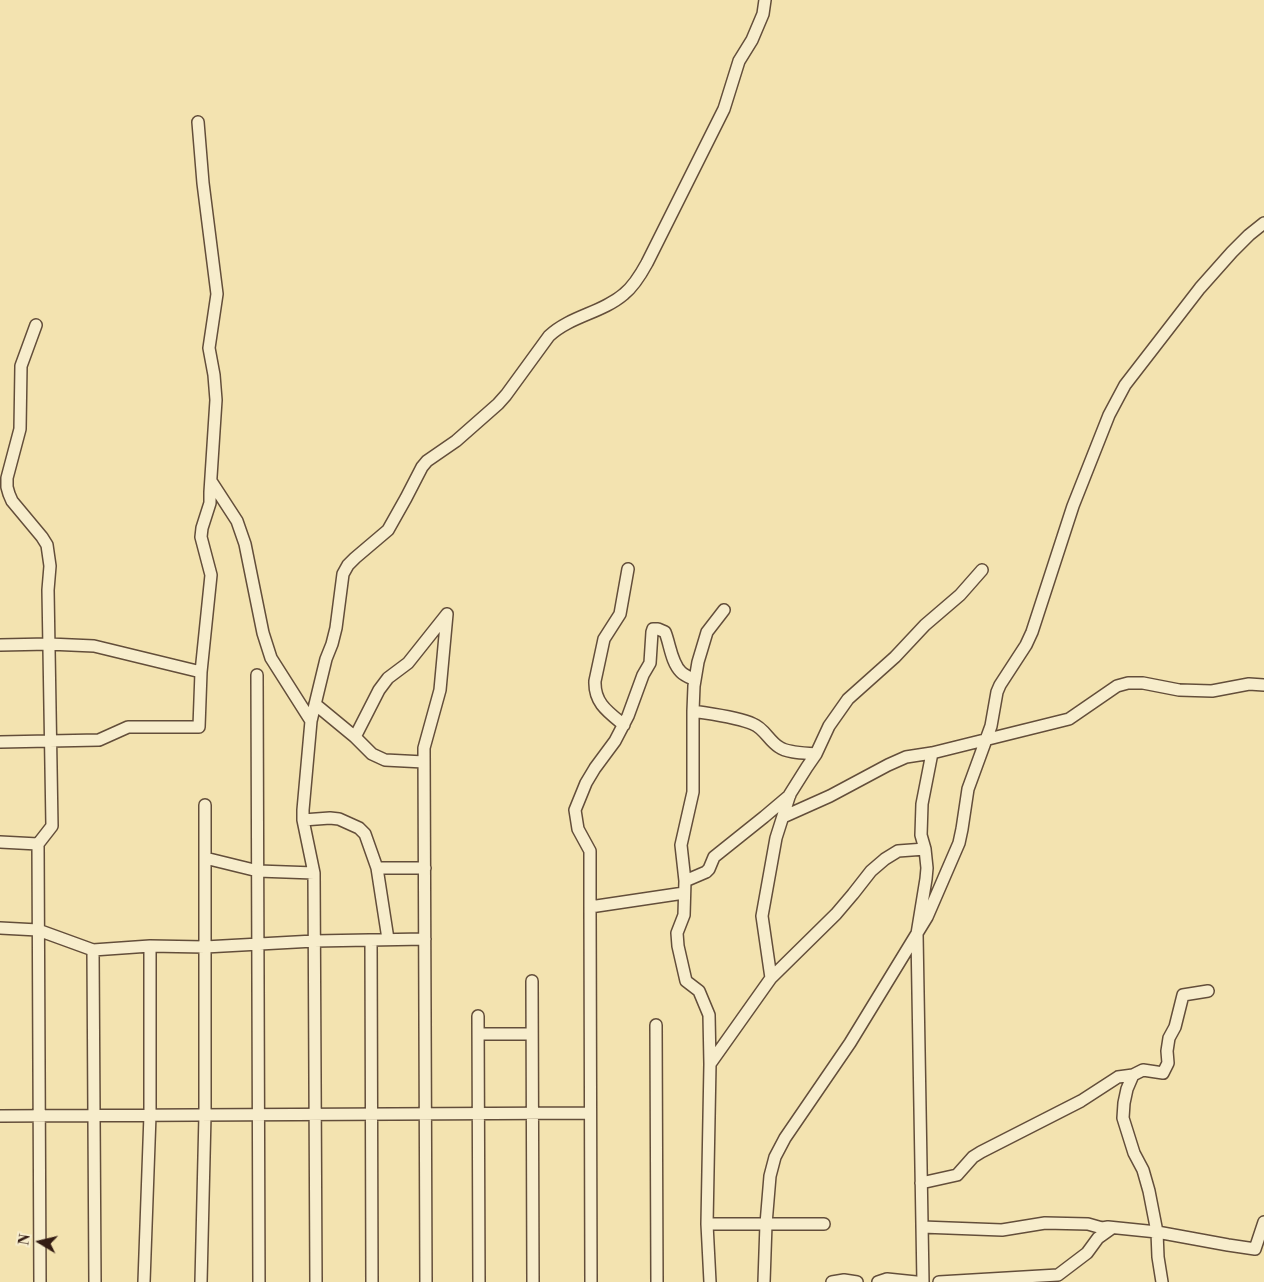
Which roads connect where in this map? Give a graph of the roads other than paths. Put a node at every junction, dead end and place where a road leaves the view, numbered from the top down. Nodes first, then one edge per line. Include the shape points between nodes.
1 (765, 0) edge
2 (198, 122) dead end
3 (1264, 223) edge
4 (36, 325) dead end
5 (211, 481) junction
6 (628, 569) dead end
7 (982, 570) dead end
8 (724, 610) dead end
9 (49, 644) junction
10 (0, 645) edge
11 (201, 672) junction
12 (257, 675) dead end
13 (695, 680) junction
14 (1264, 685) edge
15 (315, 704) junction
16 (693, 711) junction
17 (311, 721) junction
18 (624, 725) junction
19 (356, 737) junction
20 (986, 739) junction
21 (50, 741) junction
22 (0, 742) edge
23 (932, 753) junction
24 (816, 754) junction
25 (424, 762) junction
26 (790, 794) junction
27 (205, 805) dead end
28 (783, 816) junction
29 (304, 820) junction
30 (0, 842) edge
31 (38, 844) junction
32 (925, 849) junction
33 (205, 858) junction
34 (377, 868) junction
35 (425, 868) junction
36 (258, 871) junction
37 (314, 873) junction
38 (685, 887) junction
39 (590, 907) junction
40 (0, 928) edge
41 (38, 930) junction
42 (917, 934) junction
43 (388, 939) junction
44 (425, 939) junction
45 (371, 940) junction
46 (314, 941) junction
47 (258, 944) junction
48 (150, 946) junction
49 (205, 947) junction
50 (93, 950) junction
51 (771, 978) junction
52 (532, 981) dead end
53 (1208, 991) dead end
54 (478, 1016) dead end
55 (656, 1026) dead end
56 (478, 1034) junction
57 (532, 1034) junction
58 (710, 1064) junction
59 (1133, 1075) junction
60 (590, 1113) junction
61 (372, 1114) junction
62 (426, 1114) junction
63 (478, 1114) junction
64 (532, 1114) junction
65 (205, 1115) junction
66 (258, 1115) junction
67 (315, 1115) junction
68 (0, 1116) edge
69 (39, 1116) junction
70 (94, 1116) junction
71 (150, 1116) junction
72 (921, 1183) junction
73 (1264, 1222) edge
74 (707, 1224) junction
75 (766, 1224) junction
76 (824, 1224) dead end
77 (922, 1227) junction
78 (1112, 1228) junction
79 (1157, 1232) junction
80 (40, 1282) edge
81 (95, 1282) edge
82 (144, 1282) edge
83 (201, 1282) edge
84 (259, 1282) edge
85 (316, 1282) edge
86 (372, 1282) edge
87 (426, 1282) edge
88 (479, 1282) edge
89 (533, 1282) edge
90 (591, 1282) edge
91 (657, 1282) edge
92 (710, 1282) edge
93 (764, 1282) edge
94 (832, 1282) edge
95 (857, 1282) edge
96 (878, 1282) edge
97 (916, 1282) edge
98 (923, 1282) edge
99 (939, 1282) edge
100 (1162, 1282) edge

1 - 15 street via 752,40 739,61 724,110 648,263 633,286 608,305 557,328 498,404 456,441 427,461 388,530 348,565 343,574 336,628
2 - 5 street via 217,294 209,348 216,400
3 - 20 street via 1200,288 1117,398 1067,520 1026,645 997,692
4 - 9 street via 22,366 20,429 7,487 12,501 46,545 50,566
5 - 11 street via 210,503 201,537 211,575
5 - 17 street via 237,521 245,544 271,658
6 - 18 street via 620,614 604,639 595,681 597,698 602,706
7 - 24 street via 960,595 848,698 829,726
8 - 13 street via 707,632
9 - 10 street
9 - 11 street via 94,646
9 - 21 street
11 - 21 street via 199,727 128,727 99,740
12 - 36 street
13 - 16 street
13 - 18 street via 676,666 665,632 653,629 650,663 642,675
14 - 20 street via 1248,684 1212,691 1128,683 1117,686 1069,719
15 - 17 street
15 - 19 street
16 - 24 street via 747,721 760,728 779,748
16 - 38 street via 693,792 682,845
17 - 29 street
18 - 39 street via 586,783 575,810 578,829 590,851
19 - 25 street via 372,754 385,760
19 - 25 street via 379,690 388,678 408,663 447,614 440,690 424,748
20 - 23 street
20 - 42 street via 968,789 959,843
21 - 22 street
21 - 31 street via 52,826
23 - 28 street via 906,757
23 - 32 street via 922,804 921,834
24 - 26 street
25 - 35 street
26 - 28 street
26 - 38 street via 714,857 709,869
27 - 33 street
28 - 51 street via 762,916
29 - 34 street via 339,819 359,828 365,834
29 - 37 street
30 - 31 street
31 - 41 street
32 - 42 street via 926,879
32 - 51 street via 898,851 885,858 836,914
33 - 36 street
33 - 49 street
34 - 35 street
34 - 43 street
35 - 44 street
36 - 37 street
36 - 47 street
37 - 46 street
38 - 39 street
38 - 58 street via 684,915 677,933 678,946 686,981 699,991 709,1015
39 - 60 street
40 - 41 street
41 - 50 street
41 - 69 street
42 - 72 street
42 - 75 street via 850,1043 781,1144 770,1176
43 - 44 street
43 - 45 street
44 - 62 street
45 - 46 street
45 - 61 street
46 - 47 street
46 - 67 street
47 - 49 street
47 - 66 street
48 - 49 street
48 - 50 street
48 - 71 street
49 - 65 street
50 - 70 street
51 - 58 street
52 - 57 street
53 - 59 street via 1184,995 1169,1038 1168,1063 1163,1073 1143,1070
54 - 56 street
55 - 91 street
56 - 57 street
56 - 63 street
57 - 64 street
58 - 74 street
59 - 72 street via 1118,1078 1081,1101 981,1152 958,1175
59 - 79 street via 1127,1088 1123,1118 1145,1177
60 - 64 street
60 - 90 street
61 - 62 street
61 - 67 street
61 - 86 street
62 - 63 street
62 - 87 street
63 - 64 street
63 - 88 street
64 - 89 street
65 - 66 street
65 - 71 street
65 - 83 street
66 - 67 street
66 - 84 street
67 - 85 street
68 - 69 street
69 - 70 street
69 - 80 street
70 - 71 street
70 - 81 street
71 - 82 street
72 - 77 street
73 - 79 street via 1255,1249
74 - 75 street
74 - 92 street
75 - 76 street
75 - 93 street
77 - 78 street via 1002,1230 1045,1223
77 - 98 street
78 - 79 street
78 - 99 street via 1058,1276
79 - 100 street
94 - 95 street
96 - 97 street

